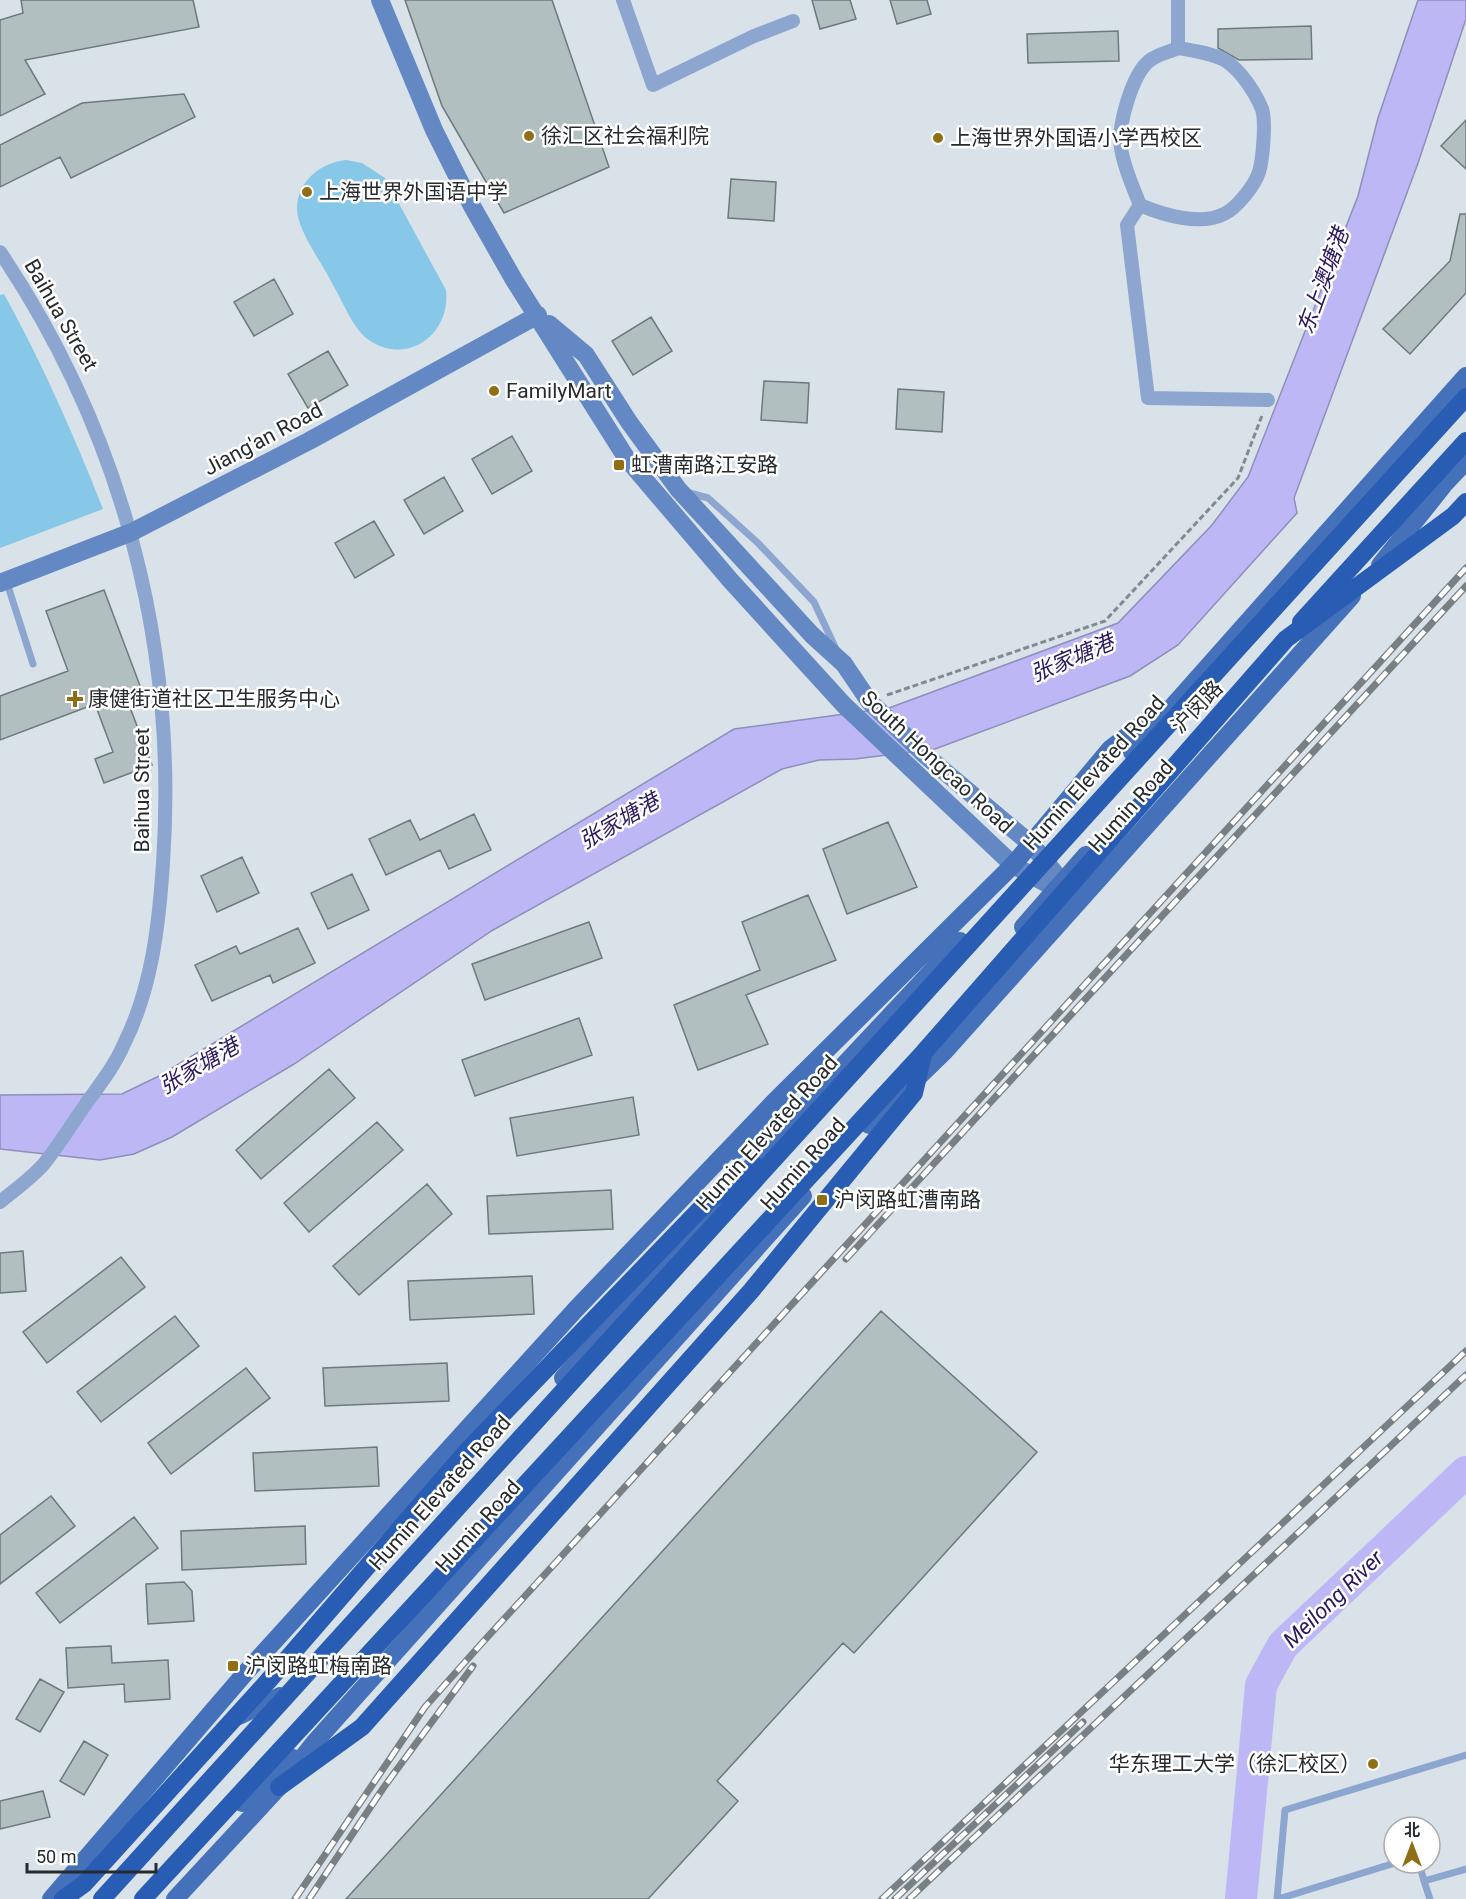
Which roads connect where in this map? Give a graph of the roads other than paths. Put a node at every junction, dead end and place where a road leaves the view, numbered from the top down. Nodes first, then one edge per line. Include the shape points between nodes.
1 (380, 0) edge
2 (623, 0) edge
3 (1178, 0) edge
4 (793, 21) dead end
5 (1178, 48) junction
6 (1140, 205) junction
7 (0, 252) edge
8 (538, 315) junction
9 (1466, 376) edge
10 (1466, 398) edge
11 (1268, 400) road end
12 (1466, 441) edge
13 (1466, 461) edge
14 (1443, 486) junction
15 (1462, 507) edge
16 (132, 532) junction
17 (3, 582) edge
18 (1286, 639) junction
19 (33, 664) dead end
20 (1037, 850) junction
21 (1019, 869) junction
22 (1058, 885) junction
23 (1077, 901) junction
24 (915, 965) junction
25 (924, 1052) junction
26 (844, 1065) junction
27 (883, 1109) junction
28 (798, 1114) junction
29 (782, 1151) junction
30 (718, 1160) junction
31 (0, 1202) edge
32 (280, 1696) junction
33 (238, 1716) junction
34 (314, 1743) junction
35 (1466, 1755) edge
36 (279, 1786) junction
37 (1382, 1867) edge
38 (1466, 1869) edge
39 (1422, 1875) edge
40 (1424, 1881) junction
41 (86, 1894) edge
42 (51, 1899) edge
43 (63, 1899) edge
44 (102, 1899) edge
45 (143, 1899) edge
46 (175, 1899) edge
47 (1278, 1899) edge
48 (1430, 1899) edge

1 - 8 main road, South Hongcao Road via 439,140 514,280
2 - 4 street via 653,85
3 - 5 street
5 - 6 street via 1148,62 1132,87 1124,114 1120,146
5 - 6 street via 1227,62 1245,80 1263,110 1258,174 1243,197 1224,214 1166,217
6 - 11 street via 1127,225 1148,398
7 - 16 street, Baihua Street via 75,379
8 - 16 main road, Jiang'an Road via 309,441
8 - 20 main road, South Hongcao Road via 586,355 629,423 678,489 844,664 869,701
8 - 21 main road, South Hongcao Road via 627,459 724,572 844,705
9 - 20 main road, Humin Road via 1184,693 1110,749
10 - 29 highway, Humin Elevated Road, bridge
12 - 18 highway, bridge
13 - 14 main road, Humin Road
14 - 22 main road, 沪闵路 via 1392,534
14 - 23 main road, Humin Road via 1393,550
15 - 18 highway, bridge
16 - 17 main road, Jiang'an Road
16 - 31 street, Baihua Street via 162,699 166,826 157,931 148,976 129,1034 108,1073 44,1164
17 - 19 lane
18 - 25 highway, bridge
20 - 21 main road, Humin Road
20 - 22 main road, South Hongcao Road
21 - 22 main road, South Hongcao Road
21 - 24 main road, Humin Road
21 - 26 main road, Humin Road
22 - 23 main road, South Hongcao Road
22 - 27 main road, 沪闵路 via 929,1040
23 - 27 main road, Humin Road via 945,1052
24 - 26 main road, Humin Road
24 - 30 main road, Humin Road
25 - 36 highway, bridge via 914,1093 751,1291 362,1727
25 - 45 highway, bridge
26 - 28 main road, Humin Road
27 - 34 main road, Humin Road
28 - 30 main road
28 - 32 main road, Humin Road
29 - 33 highway, bridge via 708,1201 468,1450
29 - 44 highway, Humin Elevated Road, bridge
30 - 42 main road, Humin Road via 576,1309 247,1671
32 - 33 main road
32 - 41 main road, Humin Road
33 - 41 highway
34 - 36 main road, Humin Road
34 - 45 main road via 274,1772
35 - 47 lane via 1285,1810
36 - 46 main road, Humin Road
37 - 47 lane
38 - 40 lane
39 - 40 lane
40 - 48 lane
41 - 43 highway

